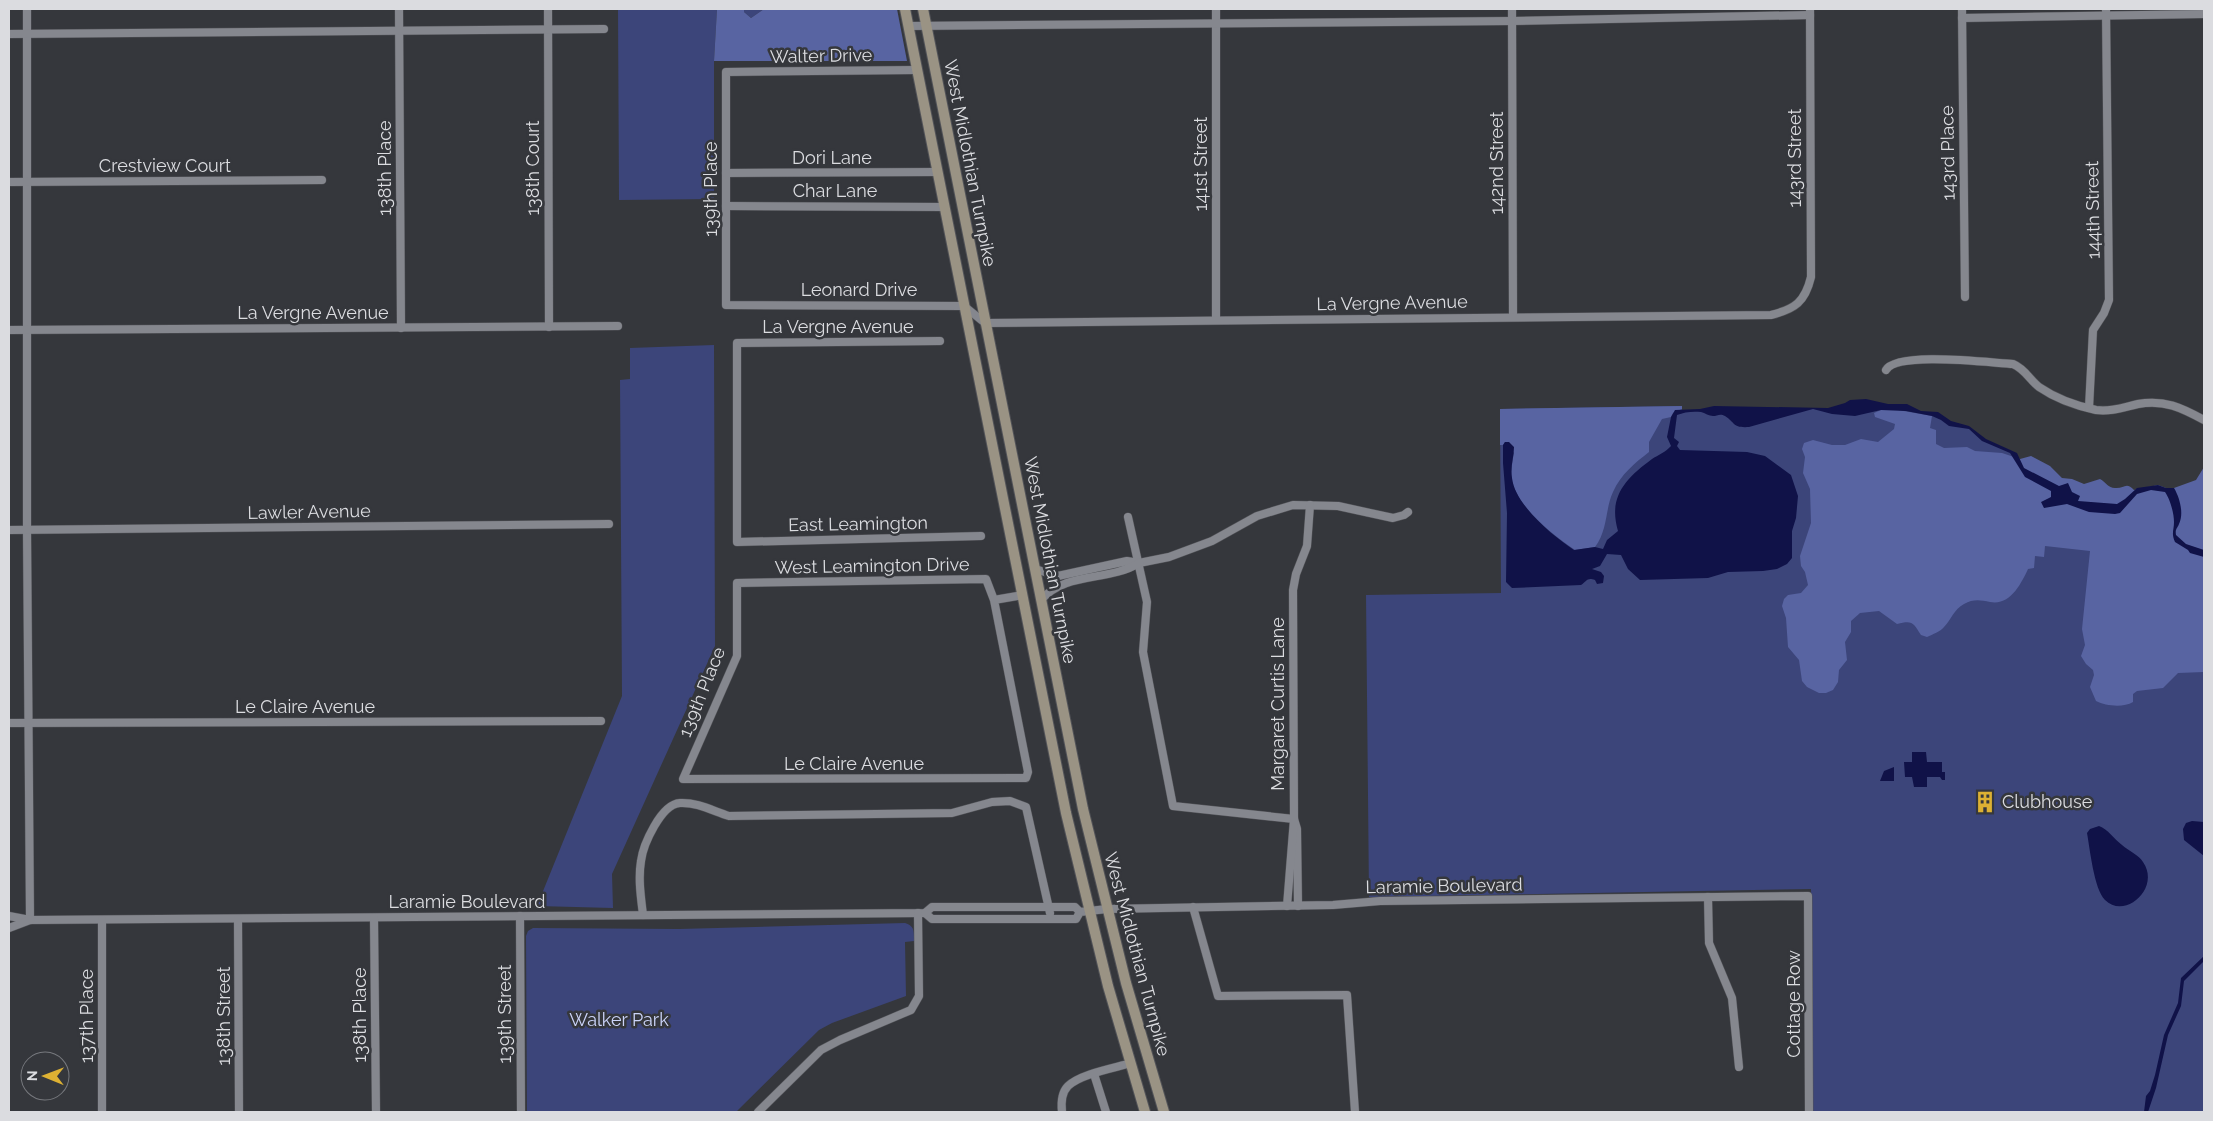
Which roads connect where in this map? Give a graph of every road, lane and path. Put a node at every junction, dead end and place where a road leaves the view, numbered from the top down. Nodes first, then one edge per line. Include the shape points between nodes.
1 (28, 9) edge
2 (399, 9) edge
3 (548, 9) edge
4 (905, 9) edge
5 (923, 9) edge
6 (1216, 9) edge
7 (1512, 9) edge
8 (1962, 9) edge
9 (1810, 12) edge
10 (2106, 12) edge
11 (2204, 14) edge
12 (1962, 18) junction
13 (1512, 21) junction
14 (1216, 22) junction
15 (926, 25) junction
16 (908, 26) junction
17 (604, 29) dead end
18 (548, 30) junction
19 (399, 31) junction
20 (9, 34) edge
21 (28, 34) junction
22 (917, 70) junction
23 (726, 72) joint
24 (937, 172) junction
25 (726, 173) junction
26 (322, 180) dead end
27 (9, 182) edge
28 (29, 182) junction
29 (726, 206) junction
30 (944, 207) junction
31 (1965, 298) dead end
32 (1798, 304) joint
33 (726, 305) joint
34 (964, 306) junction
35 (1513, 316) junction
36 (1216, 320) junction
37 (985, 323) junction
38 (618, 326) dead end
39 (549, 327) junction
40 (401, 328) junction
41 (9, 330) edge
42 (29, 330) junction
43 (940, 341) dead end
44 (1886, 370) dead end
45 (2089, 408) junction
46 (2204, 420) edge
47 (1310, 504) junction
48 (1408, 512) dead end
49 (1128, 517) dead end
50 (609, 524) dead end
51 (9, 530) edge
52 (27, 530) junction
53 (981, 536) dead end
54 (736, 542) joint
55 (1139, 563) junction
56 (1035, 570) junction
57 (737, 583) joint
58 (1038, 585) junction
59 (1023, 595) junction
60 (994, 600) junction
61 (1041, 600) junction
62 (601, 721) dead end
63 (9, 723) edge
64 (29, 723) junction
65 (683, 780) joint
66 (1294, 819) junction
67 (1808, 896) joint
68 (1708, 897) junction
69 (1287, 906) junction
70 (1298, 906) junction
71 (1193, 907) junction
72 (1049, 908) junction
73 (1107, 909) junction
74 (1084, 912) junction
75 (922, 913) junction
76 (643, 915) junction
77 (9, 916) edge
78 (520, 916) junction
79 (374, 918) junction
80 (238, 919) junction
81 (30, 920) junction
82 (102, 920) junction
83 (1051, 920) junction
84 (9, 928) edge
85 (1131, 1063) junction
86 (1739, 1067) dead end
87 (1094, 1074) junction
88 (762, 1111) edge
89 (102, 1112) edge
90 (239, 1112) edge
91 (376, 1112) edge
92 (521, 1112) edge
93 (1062, 1112) edge
94 (1106, 1112) edge
95 (1145, 1112) edge
96 (1164, 1112) edge
97 (1354, 1112) edge
98 (1810, 1112) edge

1 - 21 street
2 - 19 street, 138th Place
3 - 18 street, 138th Court
4 - 16 main road, West Midlothian Turnpike
5 - 15 main road, West Midlothian Turnpike
6 - 14 street, 141st Street
7 - 13 street, 142nd Street
8 - 12 street, 143rd Place
9 - 13 street
9 - 32 street, 143rd Street via 1811,277 1806,295
10 - 11 street
10 - 12 street
10 - 45 street, 144th Street via 2109,300 2093,330
12 - 31 street, 143rd Place
13 - 14 street
13 - 35 street, 142nd Street
14 - 15 street
14 - 36 street, 141st Street
15 - 16 street
15 - 37 main road, West Midlothian Turnpike
16 - 22 main road, West Midlothian Turnpike
17 - 18 street
18 - 19 street
18 - 39 street, 138th Court
19 - 21 street
19 - 40 street, 138th Place
20 - 21 street
21 - 28 street
22 - 23 street, Walter Drive
22 - 24 main road, West Midlothian Turnpike
23 - 25 street, 139th Place
24 - 25 street, Dori Lane
24 - 30 main road, West Midlothian Turnpike
25 - 29 street, 139th Place
26 - 28 street, Crestview Court
27 - 28 street, Crestview Court
28 - 42 street
29 - 30 street, Char Lane
29 - 33 street, 139th Place
30 - 34 main road, West Midlothian Turnpike
32 - 35 street, La Vergne Avenue via 1771,315
33 - 34 street, Leonard Drive
34 - 37 street
34 - 59 main road, West Midlothian Turnpike
35 - 36 street, La Vergne Avenue
36 - 37 street, La Vergne Avenue
37 - 56 main road, West Midlothian Turnpike
38 - 39 street, La Vergne Avenue
39 - 40 street, La Vergne Avenue
40 - 42 street, La Vergne Avenue
41 - 42 street, La Vergne Avenue
42 - 52 street
43 - 54 street, La Vergne Avenue via 737,343
44 - 45 street via 1892,364 1907,360 2013,364 2049,393
45 - 46 street via 2106,411 2161,402
47 - 48 street via 1345,507 1393,518
47 - 55 street via 1275,509 1194,549
47 - 66 street, Margaret Curtis Lane via 1309,534 1294,582 1292,608
49 - 55 street
50 - 52 street, Lawler Avenue
51 - 52 street, Lawler Avenue
52 - 64 street
53 - 54 street, East Leamington
55 - 56 street via 1127,561 1058,576
55 - 61 street via 1128,570 1062,584
55 - 66 street via 1147,610 1143,652 1173,806
56 - 58 main road, West Midlothian Turnpike
57 - 60 street, West Leamington Drive via 986,579
57 - 65 street, 139th Place via 737,656
58 - 59 main road
58 - 61 main road, West Midlothian Turnpike
59 - 60 street
59 - 74 main road, West Midlothian Turnpike
60 - 65 street, Le Claire Avenue via 1028,772 1026,778
61 - 73 main road, West Midlothian Turnpike via 1083,809
62 - 64 street, Le Claire Avenue
63 - 64 street, Le Claire Avenue
64 - 81 street
66 - 69 street, Margaret Curtis Lane
66 - 70 street via 1297,829
67 - 68 street, Laramie Boulevard
67 - 98 street, Cottage Row
68 - 70 street, Laramie Boulevard via 1380,901
68 - 86 street via 1709,943 1732,998
69 - 70 street, Laramie Boulevard
69 - 71 street, Laramie Boulevard
71 - 73 street, Laramie Boulevard
71 - 97 street via 1218,996 1347,995
72 - 74 street, Laramie Boulevard via 1075,907
72 - 75 street, Laramie Boulevard via 932,908
72 - 76 street via 1026,807 1021,803 1010,800 992,802 952,813 729,816 698,805 679,803 664,811 643,852 640,884
72 - 83 street
73 - 74 street, Laramie Boulevard
73 - 96 main road, West Midlothian Turnpike
74 - 83 street, Laramie Boulevard via 1076,919
74 - 85 main road, West Midlothian Turnpike
75 - 76 street, Laramie Boulevard
75 - 83 street, Laramie Boulevard via 932,919
75 - 88 street via 919,996 911,1010 822,1050
76 - 78 street, Laramie Boulevard
77 - 81 street, Laramie Boulevard
78 - 79 street, Laramie Boulevard
78 - 92 street, 139th Street
79 - 80 street, Laramie Boulevard
79 - 91 street, 138th Place
80 - 82 street, Laramie Boulevard
80 - 90 street, 138th Street
81 - 82 street, Laramie Boulevard
81 - 84 street
82 - 89 street, 137th Place
85 - 87 street
85 - 95 main road, West Midlothian Turnpike
87 - 93 street via 1068,1086 1063,1092
87 - 94 street

